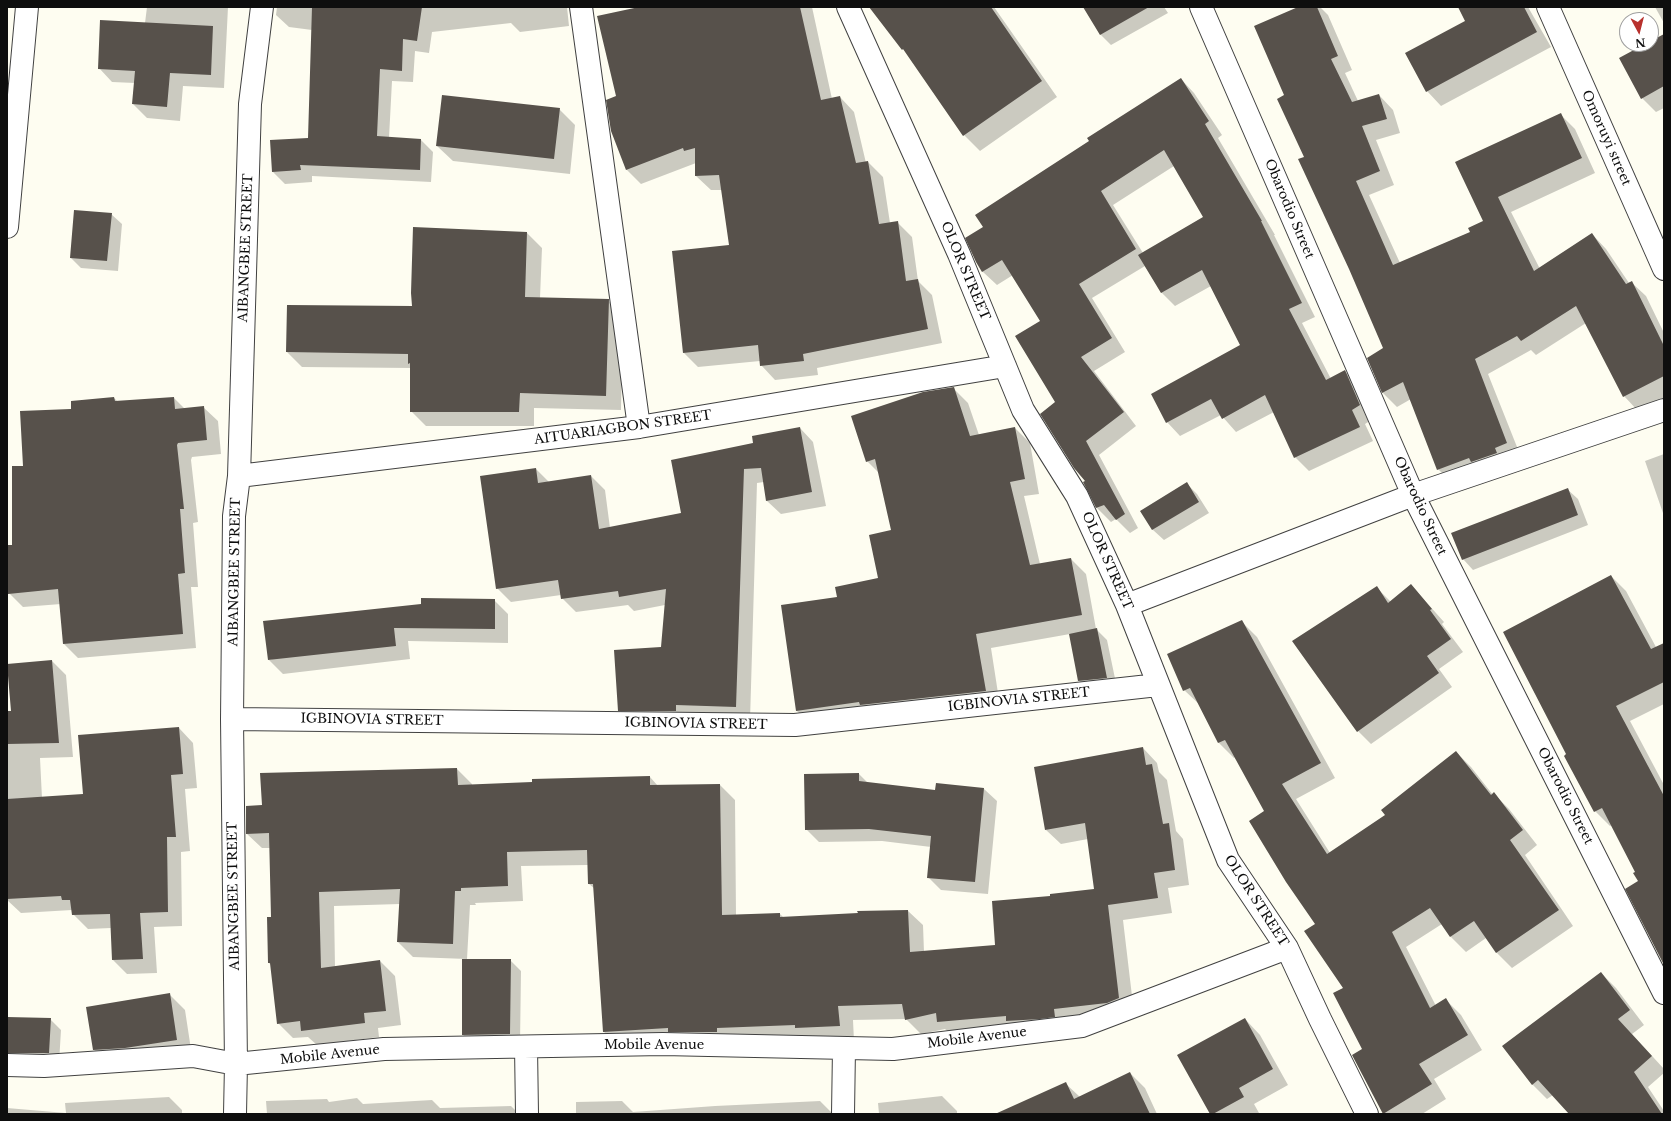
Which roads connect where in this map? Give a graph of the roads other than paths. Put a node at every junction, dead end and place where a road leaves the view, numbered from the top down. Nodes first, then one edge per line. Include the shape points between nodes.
1 (27, 7) edge
2 (262, 7) edge
3 (582, 7) edge
4 (848, 7) edge
5 (1201, 7) edge
6 (1548, 7) edge
7 (7, 227) edge
8 (1664, 269) edge
9 (1005, 366) junction
10 (1664, 410) edge
11 (639, 428) junction
12 (239, 476) junction
13 (1413, 495) junction
14 (1128, 605) junction
15 (1158, 685) junction
16 (232, 719) junction
17 (1287, 948) junction
18 (1664, 993) edge
19 (526, 1047) junction
20 (844, 1048) junction
21 (236, 1064) junction
22 (7, 1065) edge
23 (235, 1114) edge
24 (527, 1114) edge
25 (843, 1114) edge
26 (1367, 1114) edge

1 - 7 street
2 - 12 street, AIBANGBEE STREET via 250,104
3 - 11 street
4 - 9 street, OLOR STREET via 959,254
5 - 13 street, Obarodio Street
6 - 8 street, Omoruyi street
9 - 11 street, AITUARIAGBON STREET
9 - 14 street, OLOR STREET via 1023,410 1077,496
10 - 13 street
11 - 12 street, AITUARIAGBON STREET
12 - 16 street, AIBANGBEE STREET via 234,516
13 - 14 street
13 - 18 street, Obarodio Street
14 - 15 street, OLOR STREET
15 - 16 street, IGBINOVIA STREET via 795,725
15 - 17 street, OLOR STREET via 1228,860
16 - 21 street, AIBANGBEE STREET
17 - 20 street, Mobile Avenue via 1082,1026 893,1049
17 - 26 street, OLOR STREET
19 - 20 street, Mobile Avenue via 663,1044
19 - 21 street, Mobile Avenue via 384,1049
19 - 24 street
20 - 25 street
21 - 22 street, Mobile Avenue via 193,1056 44,1066
21 - 23 street, AIBANGBEE STREET

